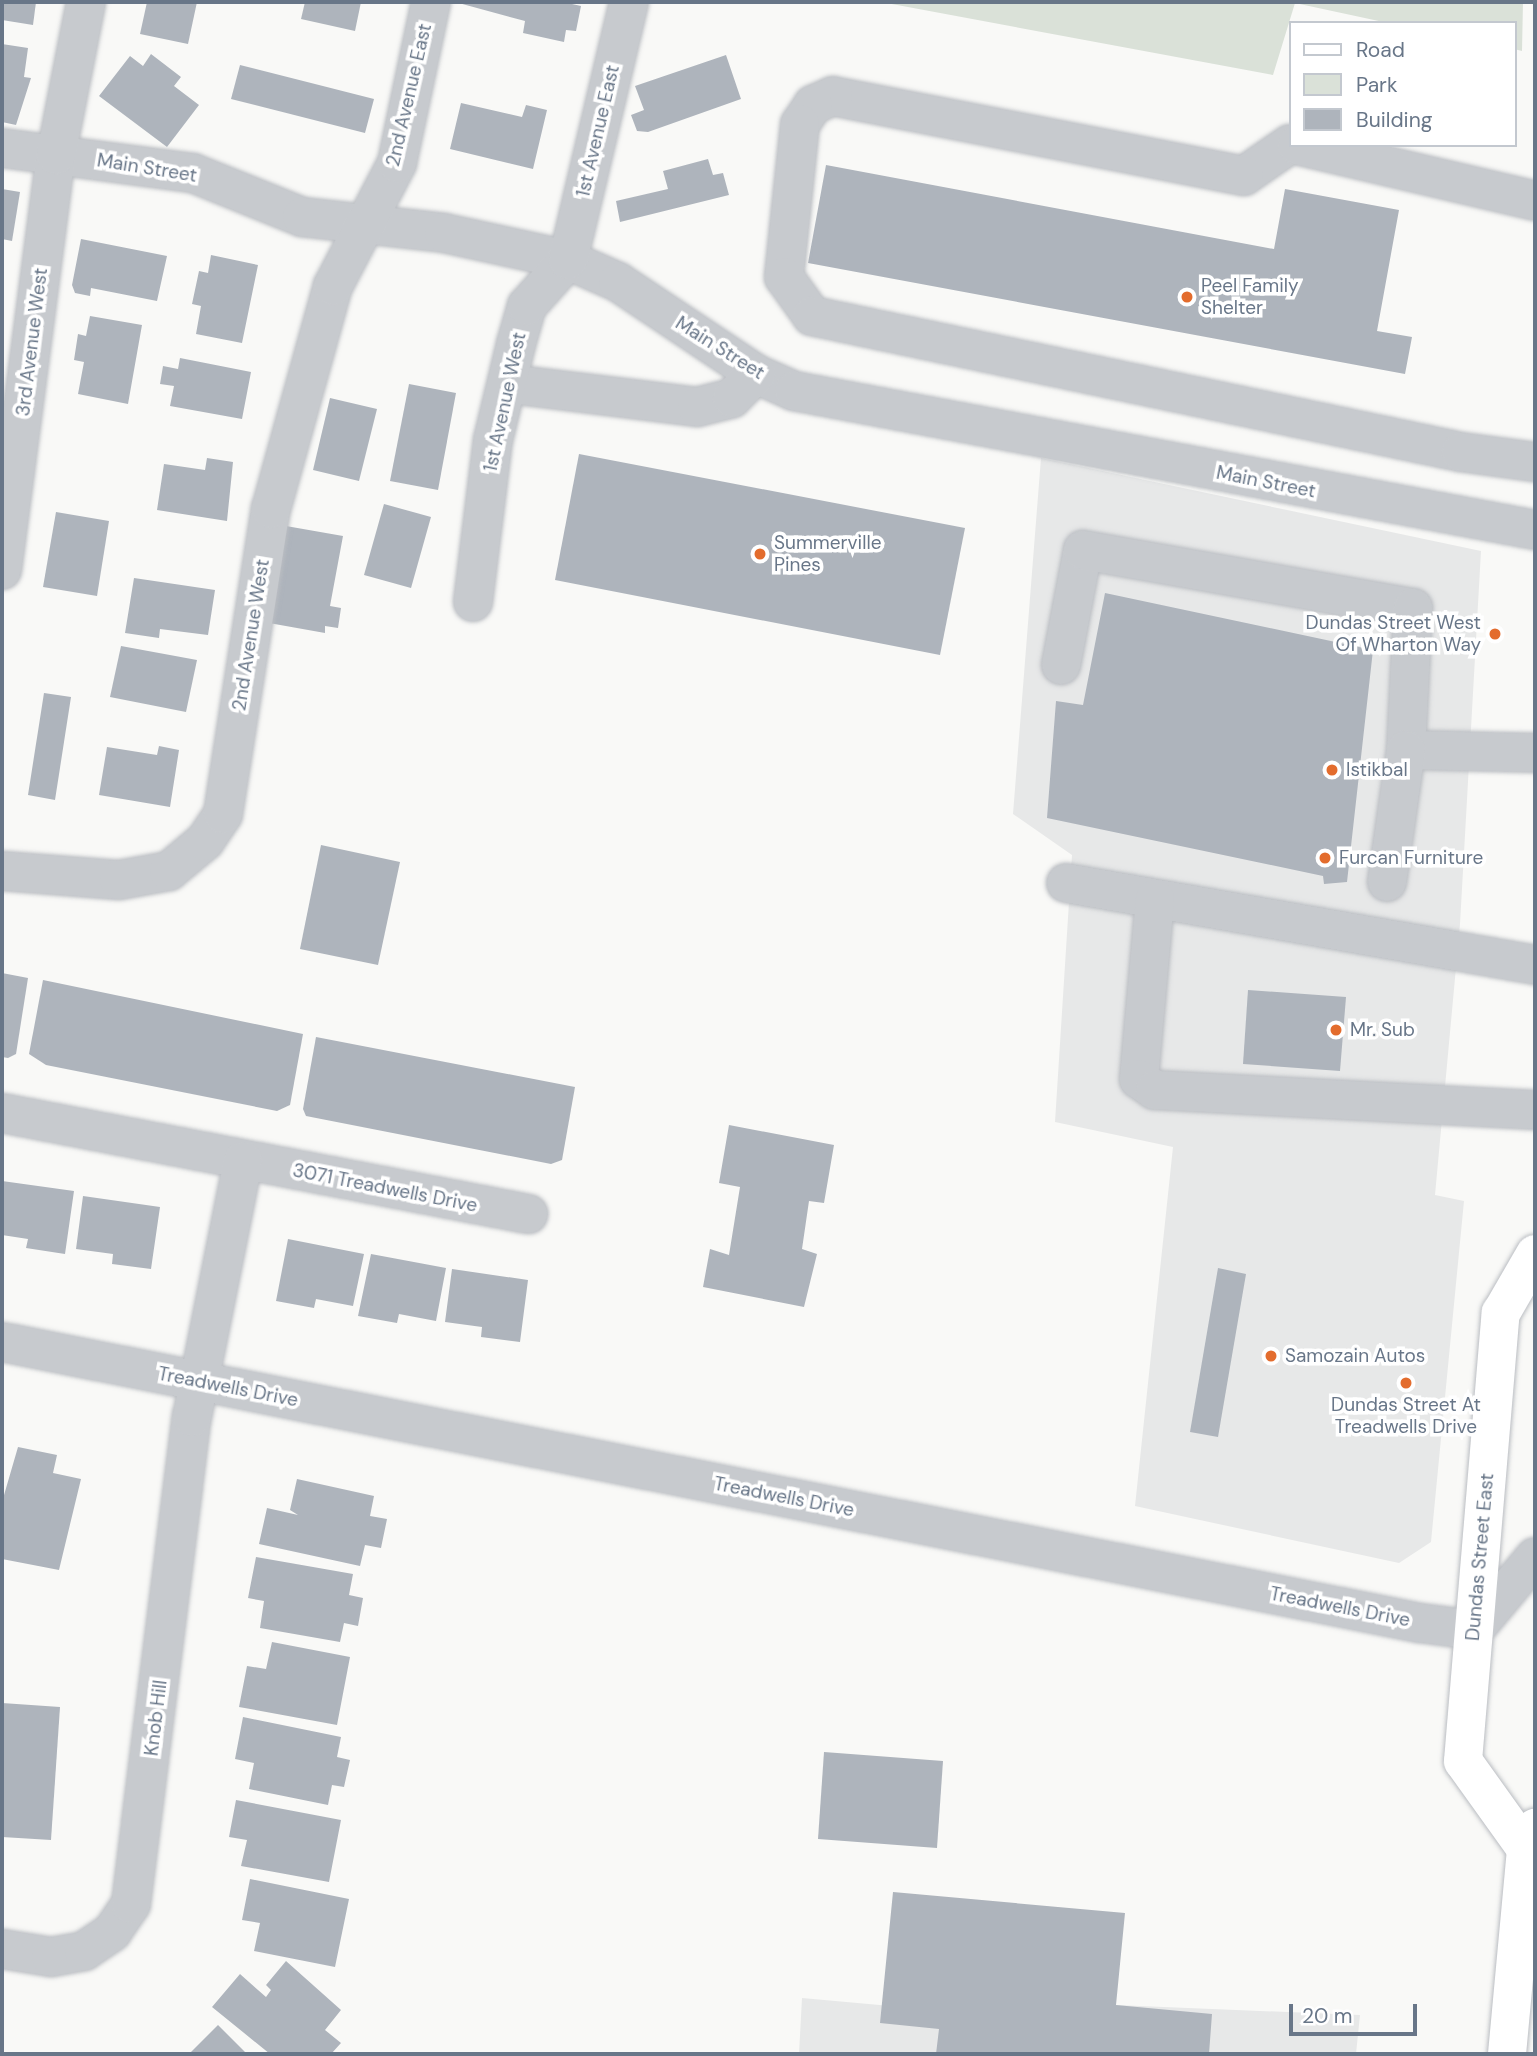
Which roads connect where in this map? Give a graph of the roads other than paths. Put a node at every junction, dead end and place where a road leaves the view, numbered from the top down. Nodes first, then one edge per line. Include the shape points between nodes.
1 (86, 2) edge
2 (431, 2) edge
3 (629, 2) edge
4 (1288, 145) edge
5 (1306, 147) edge
6 (2, 148) edge
7 (56, 155) junction
8 (1535, 201) edge
9 (364, 224) junction
10 (568, 260) junction
11 (757, 374) junction
12 (510, 384) junction
13 (1535, 462) edge
14 (1535, 530) edge
15 (2, 570) edge
16 (473, 602) dead end
17 (1061, 665) dead end
18 (1406, 750) junction
19 (1535, 753) edge
20 (2, 871) edge
21 (1387, 882) dead end
22 (1066, 883) dead end
23 (1155, 899) junction
24 (1535, 965) edge
25 (1535, 1110) edge
26 (2, 1113) edge
27 (243, 1161) junction
28 (528, 1214) dead end
29 (1535, 1254) edge
30 (2, 1342) edge
31 (198, 1381) junction
32 (1535, 1557) edge
33 (1474, 1630) junction
34 (1531, 1838) edge
35 (2, 1950) edge
36 (1507, 2054) edge

1 - 7 street, 3rd Avenue West
2 - 9 street, 2nd Avenue East via 397,163
3 - 10 street, 1st Avenue East
4 - 13 street via 1244,176 844,96 822,99 800,124 784,277 812,316 1461,452
5 - 8 street
6 - 7 street, Main Street
7 - 9 street, Main Street via 194,173 302,217
7 - 15 street, 3rd Avenue West
9 - 10 street, Main Street via 444,233
9 - 20 street, 2nd Avenue West via 333,286 271,509 223,814 205,841 169,871 119,880
10 - 11 street, Main Street via 618,282
10 - 12 street, 1st Avenue West via 527,306
11 - 12 street via 732,398 698,407
11 - 14 street, Main Street via 794,391
12 - 16 street, 1st Avenue West via 493,440
17 - 18 street via 1083,550 1413,608
18 - 19 street
18 - 21 street
22 - 23 street
23 - 24 street
23 - 25 street via 1139,1079 1155,1090
26 - 27 street, 3071 Treadwells Drive
27 - 28 street, 3071 Treadwells Drive
27 - 31 street
29 - 33 main road, Dundas Street East via 1501,1313
30 - 31 street, Treadwells Drive
31 - 33 street, Treadwells Drive
31 - 35 street, Knob Hill via 131,1904 112,1932 84,1951 51,1957
32 - 33 street
33 - 34 main road, Dundas Street East via 1463,1761
34 - 36 main road, Dundas Street East

